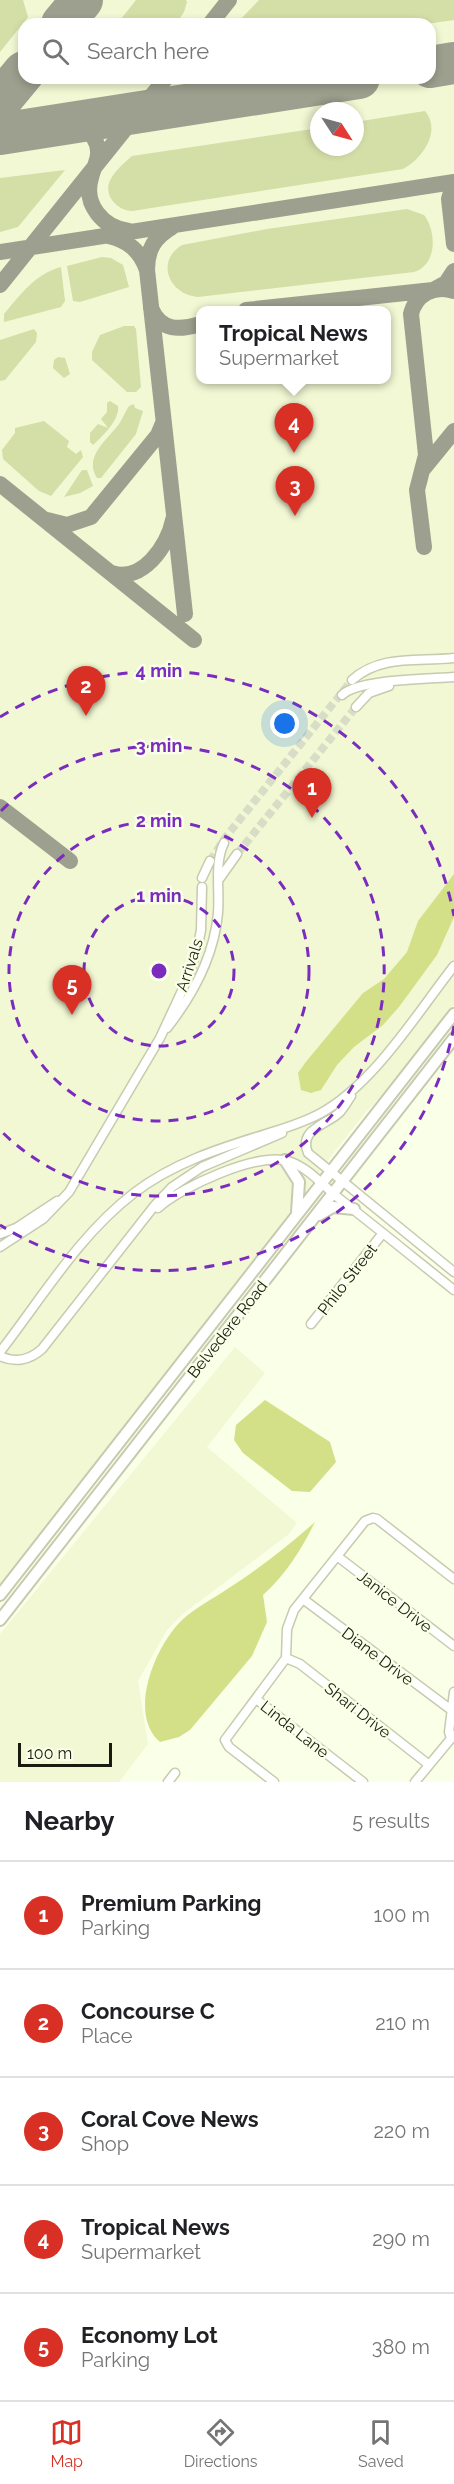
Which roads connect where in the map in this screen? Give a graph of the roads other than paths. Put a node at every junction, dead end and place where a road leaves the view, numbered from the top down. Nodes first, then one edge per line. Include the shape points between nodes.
1 (454, 658) edge
2 (454, 677) edge
3 (352, 680) tunnel mouth
4 (401, 682) junction
5 (342, 695) dead end
6 (356, 707) tunnel mouth
7 (224, 843) dead end
8 (237, 854) tunnel mouth
9 (210, 861) tunnel mouth
10 (219, 879) junction
11 (454, 966) edge
12 (454, 1014) edge
13 (159, 1038) junction
14 (454, 1038) edge
15 (363, 1081) junction
16 (296, 1125) junction
17 (285, 1160) junction
18 (330, 1172) junction
19 (342, 1181) junction
20 (321, 1183) junction
21 (69, 1192) junction
22 (333, 1192) junction
23 (354, 1209) junction
24 (296, 1216) junction
25 (142, 1222) junction
26 (309, 1222) junction
27 (383, 1233) junction
28 (0, 1234) edge
29 (0, 1247) edge
30 (454, 1272) edge
31 (454, 1290) edge
32 (311, 1324) dead end
33 (0, 1354) edge
34 (162, 1387) junction
35 (154, 1423) junction
36 (337, 1556) junction
37 (454, 1579) edge
38 (0, 1596) edge
39 (303, 1599) junction
40 (0, 1620) edge
41 (454, 1647) edge
42 (286, 1658) junction
43 (454, 1692) edge
44 (256, 1698) junction
45 (453, 1713) edge
46 (453, 1738) edge
47 (428, 1764) junction
48 (175, 1773) dead end
49 (168, 1782) edge
50 (274, 1782) edge
51 (363, 1782) edge
52 (414, 1782) edge

1 - 3 street via 388,662
2 - 4 street
4 - 5 street via 366,684
4 - 6 street via 373,691
7 - 10 street
8 - 10 street
9 - 13 street, Arrivals via 202,883 197,950
10 - 13 street via 219,905 205,966
11 - 15 street
12 - 18 main road, Belvedere Road
13 - 21 street
14 - 19 main road, Belvedere Road
15 - 16 street via 330,1108
15 - 18 street via 339,1112 312,1131 305,1141 310,1156
16 - 25 street via 189,1174 163,1196
16 - 33 street via 194,1159 134,1192 93,1231
17 - 20 street
17 - 24 main road via 300,1185
17 - 25 street via 246,1166 196,1182
18 - 19 street
18 - 20 main road, Belvedere Road
19 - 22 main road, Belvedere Road
19 - 30 street
20 - 22 street
20 - 24 main road, Belvedere Road
21 - 28 street via 16,1228
21 - 29 street via 43,1220
22 - 23 street
22 - 26 main road, Belvedere Road
23 - 26 main road via 330,1208
23 - 27 street
24 - 34 main road, Belvedere Road
25 - 33 street via 42,1349 23,1360
26 - 35 main road, Belvedere Road
27 - 31 street
27 - 32 street, Philo Street
34 - 35 main road via 153,1412
34 - 38 main road, Belvedere Road
35 - 40 main road, Belvedere Road
36 - 37 street via 369,1518 377,1519
36 - 39 street
36 - 41 street, Janice Drive
39 - 42 street via 288,1624
39 - 45 street, Diane Drive
42 - 44 street
42 - 47 street, Shari Drive via 300,1664
43 - 45 street
44 - 50 street via 227,1736 226,1744
44 - 51 street, Linda Lane
45 - 46 street via 449,1732
46 - 47 street
47 - 52 street
48 - 49 street

